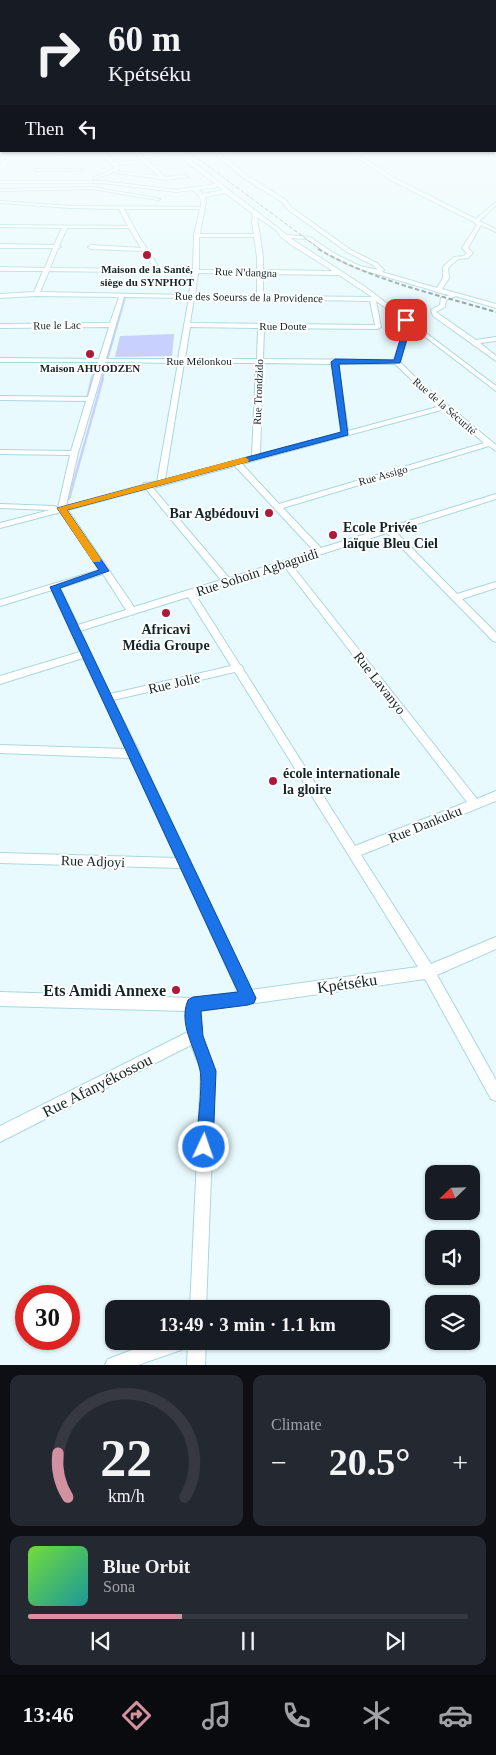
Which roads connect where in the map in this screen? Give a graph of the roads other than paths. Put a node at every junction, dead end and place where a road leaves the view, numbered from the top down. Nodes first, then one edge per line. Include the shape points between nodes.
1 (123, 213) edge
2 (200, 213) edge
3 (296, 213) edge
4 (459, 213) edge
5 (485, 213) edge
6 (255, 214) joint
7 (476, 221) junction
8 (0, 226) edge
9 (65, 227) junction
10 (130, 227) junction
11 (496, 231) edge
12 (197, 235) junction
13 (256, 236) junction
14 (283, 236) junction
15 (0, 246) edge
16 (58, 247) junction
17 (91, 247) dead end
18 (145, 250) junction
19 (0, 269) edge
20 (48, 269) junction
21 (158, 270) junction
22 (196, 271) junction
23 (380, 272) junction
24 (260, 273) junction
25 (342, 273) junction
26 (438, 291) junction
27 (36, 294) junction
28 (122, 295) junction
29 (455, 295) junction
30 (0, 296) edge
31 (192, 296) junction
32 (260, 297) junction
33 (375, 299) junction
34 (496, 306) edge
35 (409, 322) junction
36 (113, 325) junction
37 (187, 325) junction
38 (0, 326) edge
39 (261, 326) junction
40 (496, 339) edge
41 (475, 342) junction
42 (0, 360) edge
43 (102, 360) junction
44 (181, 360) junction
45 (496, 360) edge
46 (260, 361) junction
47 (335, 362) junction
48 (397, 362) junction
49 (496, 389) edge
50 (0, 398) edge
51 (91, 399) junction
52 (446, 407) junction
53 (345, 434) junction
54 (493, 446) edge
55 (0, 452) edge
56 (74, 452) junction
57 (256, 457) junction
58 (236, 462) junction
59 (161, 482) junction
60 (147, 485) junction
61 (496, 496) edge
62 (0, 506) edge
63 (277, 507) junction
64 (62, 508) junction
65 (0, 526) edge
66 (389, 530) junction
67 (320, 552) junction
68 (286, 563) junction
69 (104, 571) junction
70 (227, 581) junction
71 (496, 585) edge
72 (55, 587) junction
73 (190, 593) junction
74 (455, 598) junction
75 (0, 603) edge
76 (132, 611) junction
77 (76, 629) junction
78 (496, 639) edge
79 (87, 654) junction
80 (239, 668) junction
81 (0, 680) edge
82 (108, 698) junction
83 (0, 749) edge
84 (135, 754) junction
85 (496, 796) edge
86 (475, 804) junction
87 (354, 852) junction
88 (0, 858) edge
89 (186, 863) junction
90 (496, 943) edge
91 (428, 972) junction
92 (248, 998) junction
93 (0, 999) edge
94 (193, 1005) junction
95 (195, 1036) junction
96 (496, 1094) edge
97 (0, 1134) edge
98 (198, 1300) edge
99 (156, 1350) edge
100 (197, 1350) edge
101 (114, 1365) edge
102 (196, 1365) edge

1 - 10 street
2 - 12 street
3 - 23 street via 349,251 375,264
4 - 7 street
5 - 7 street
6 - 13 street
6 - 14 street
7 - 11 street
7 - 26 street via 479,225 465,248 470,254 456,258 445,268 446,279
8 - 9 street
9 - 10 street
9 - 16 street
10 - 18 street
12 - 13 street
12 - 22 street
13 - 24 street
14 - 23 street via 308,238 346,262
14 - 25 street
15 - 16 street
16 - 20 street
17 - 18 street
18 - 21 street
19 - 20 street, Rue N'dangna
20 - 21 street, Rue N'dangna
20 - 27 street
21 - 22 street, Rue N'dangna
22 - 24 street, Rue N'dangna
22 - 31 street
23 - 26 street
24 - 25 street, Rue N'dangna
24 - 32 street
25 - 33 street
26 - 29 street
27 - 28 street, Rue des Soeurss de la Providence
27 - 30 street, Rue des Soeurss de la Providence
28 - 31 street, Rue des Soeurss de la Providence
28 - 36 street
29 - 34 street
29 - 41 street via 443,299 443,306 433,311
31 - 32 street, Rue des Soeurss de la Providence
31 - 37 street
32 - 33 street, Rue des Soeurss de la Providence
33 - 35 street
33 - 39 street, Rue Doute via 378,327
35 - 48 street
35 - 49 street
36 - 38 street, Rue le Lac
36 - 43 street
37 - 39 street, Rue Doute
37 - 44 street
39 - 46 street, Rue Trondzido
40 - 41 street
41 - 45 street
42 - 43 street, Rue Mélonkou
43 - 44 street, Rue Mélonkou
43 - 51 street
44 - 46 street, Rue Mélonkou
44 - 59 street
46 - 47 street, Rue Mélonkou
46 - 57 street, Rue Trondzido
47 - 48 street, Rue Mélonkou
47 - 53 street
48 - 52 street, Rue de la Sécurité
50 - 51 street
51 - 56 street
52 - 53 street
52 - 54 street, Rue de la Sécurité
53 - 57 street
54 - 63 street, Rue Assigo
55 - 56 street
56 - 64 street
57 - 58 street
58 - 59 street
58 - 63 street
59 - 60 street
60 - 64 street
60 - 70 street
61 - 66 street, Rue Sohoin Agbaguidi
62 - 64 street
63 - 67 street
64 - 65 street
64 - 69 street
66 - 67 street, Rue Sohoin Agbaguidi
66 - 74 street
67 - 68 street, Rue Sohoin Agbaguidi
68 - 70 street, Rue Sohoin Agbaguidi
68 - 86 street, Rue Lavanyo
69 - 72 street
69 - 76 street
70 - 73 street, Rue Sohoin Agbaguidi
71 - 74 street
72 - 75 street
72 - 77 street
73 - 76 street, Rue Sohoin Agbaguidi
73 - 80 street
74 - 78 street
76 - 77 street, Rue Sohoin Agbaguidi
77 - 79 street
79 - 81 street
79 - 82 street
80 - 82 street, Rue Jolie
80 - 87 street
82 - 84 street
83 - 84 street
84 - 89 street
85 - 86 street, Rue Dankuku
86 - 87 street, Rue Dankuku
87 - 91 street
88 - 89 street, Rue Adjoyi
89 - 92 street
90 - 91 street, Kpétséku
91 - 92 street, Kpétséku
91 - 96 street
92 - 94 street, Kpétséku
93 - 94 street, Kpétséku
94 - 95 street
95 - 97 street, Rue Afanyékossou
95 - 98 street via 208,1071
99 - 101 street
100 - 102 street

